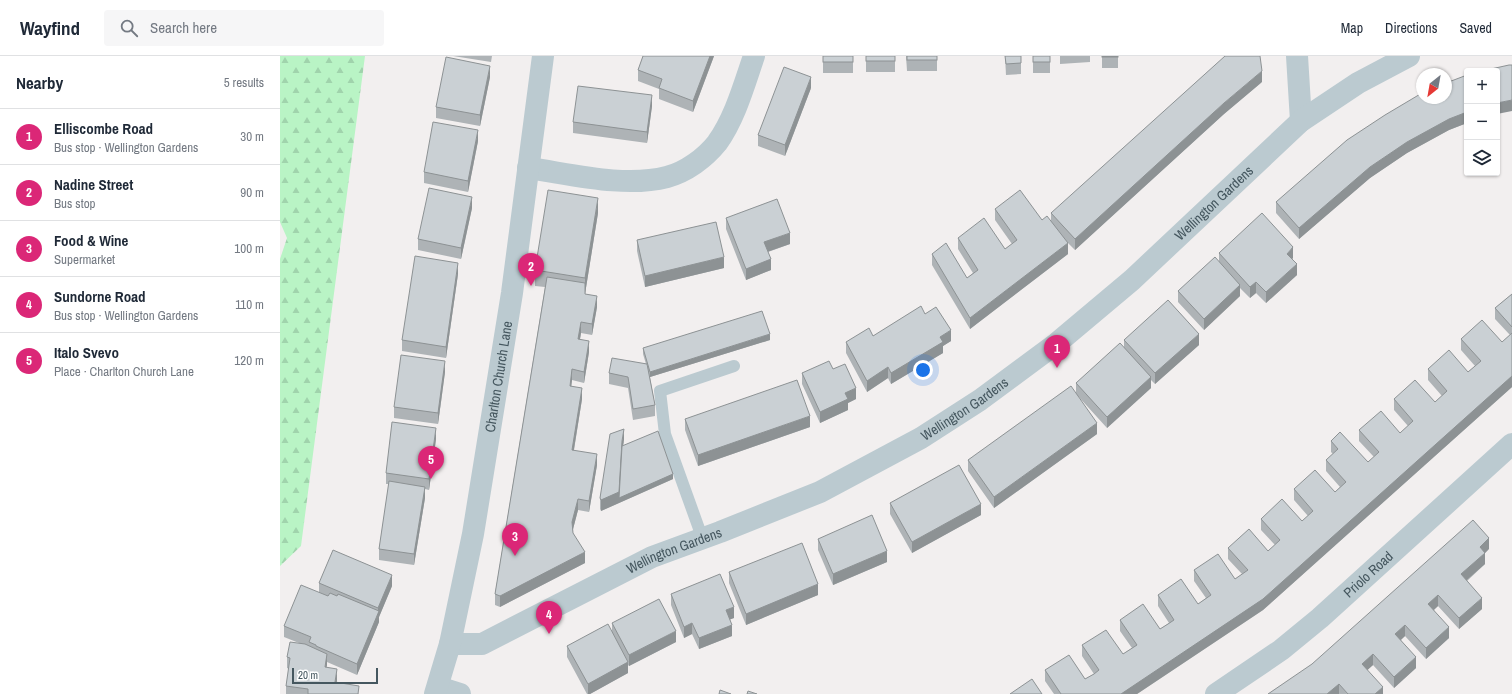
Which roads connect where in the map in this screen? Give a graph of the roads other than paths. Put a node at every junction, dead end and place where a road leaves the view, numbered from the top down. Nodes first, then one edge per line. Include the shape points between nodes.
1 (542, 56) edge
2 (754, 56) edge
3 (1298, 56) edge
4 (1409, 56) edge
5 (1302, 121) junction
6 (528, 168) junction
7 (734, 366) dead end
8 (1512, 444) edge
9 (702, 538) junction
10 (450, 644) junction
11 (436, 690) edge
12 (460, 694) edge
13 (1216, 694) edge

1 - 6 street, Charlton Church Lane
2 - 6 street via 733,114 717,142 696,164 668,177 637,181 606,180
3 - 5 street
4 - 5 street, Wellington Gardens via 1358,83
5 - 9 street, Wellington Gardens via 1132,280 1057,343 980,400 921,438 820,492
6 - 10 street, Charlton Church Lane via 510,308 473,534
7 - 9 lane via 660,391 665,434
8 - 13 street, Priolo Road via 1320,618 1281,650
9 - 10 street, Wellington Gardens via 652,557 482,644
10 - 11 street, Charlton Church Lane
11 - 12 street

